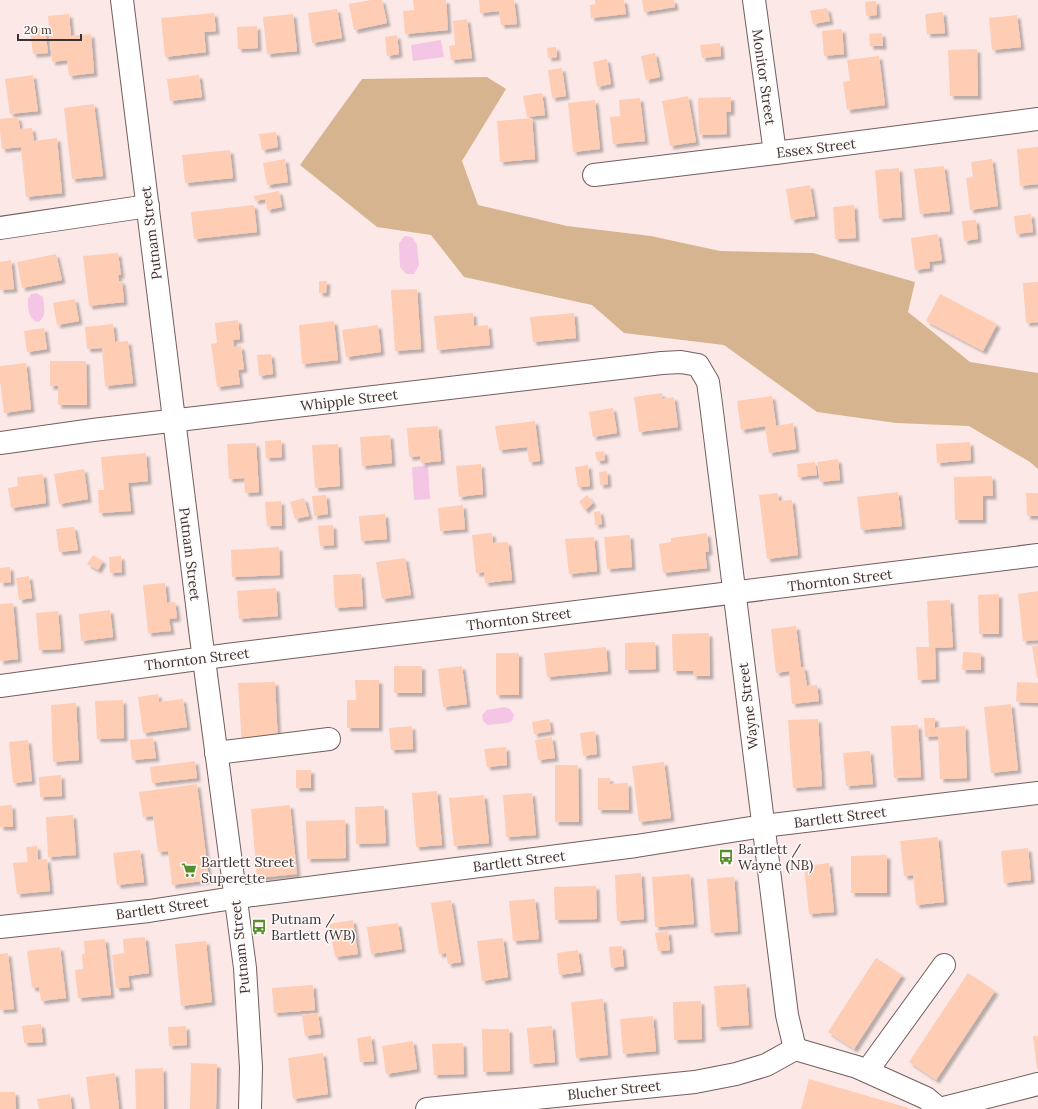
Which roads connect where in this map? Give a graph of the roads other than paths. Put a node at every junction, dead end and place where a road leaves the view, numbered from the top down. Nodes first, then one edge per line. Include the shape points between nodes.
1 (122, 0) edge
2 (754, 0) edge
3 (1038, 119) edge
4 (775, 153) junction
5 (594, 175) dead end
6 (148, 206) junction
7 (0, 228) edge
8 (698, 365) joint
9 (174, 421) junction
10 (0, 443) edge
11 (1038, 555) edge
12 (734, 593) junction
13 (204, 658) junction
14 (0, 686) edge
15 (329, 739) dead end
16 (216, 753) junction
17 (1038, 793) edge
18 (763, 826) junction
19 (235, 898) junction
20 (0, 927) edge
21 (944, 965) dead end
22 (795, 1049) junction
23 (867, 1071) junction
24 (1038, 1084) edge
25 (250, 1109) edge
26 (427, 1109) edge
27 (939, 1109) edge

1 - 6 street, Putnam Street
2 - 4 street, Monitor Street
3 - 4 street, Essex Street
4 - 5 street, Essex Street
6 - 7 street
6 - 9 street, Putnam Street
8 - 9 street, Whipple Street via 681,362 662,363
8 - 12 street, Wayne Street via 708,382
9 - 10 street, Whipple Street
9 - 13 street, Putnam Street
11 - 12 street, Thornton Street
12 - 13 street, Thornton Street
12 - 18 street, Wayne Street
13 - 14 street, Thornton Street
13 - 16 street, Putnam Street
15 - 16 street
16 - 19 street, Putnam Street
17 - 18 street, Bartlett Street
18 - 19 street, Bartlett Street via 636,846
18 - 22 street, Wayne Street via 787,1015
19 - 20 street, Bartlett Street
19 - 25 street, Putnam Street via 244,968 251,1067
21 - 23 street
22 - 23 street
22 - 26 street, Blucher Street via 766,1064 736,1074 695,1082
23 - 27 street via 926,1098
24 - 27 street

